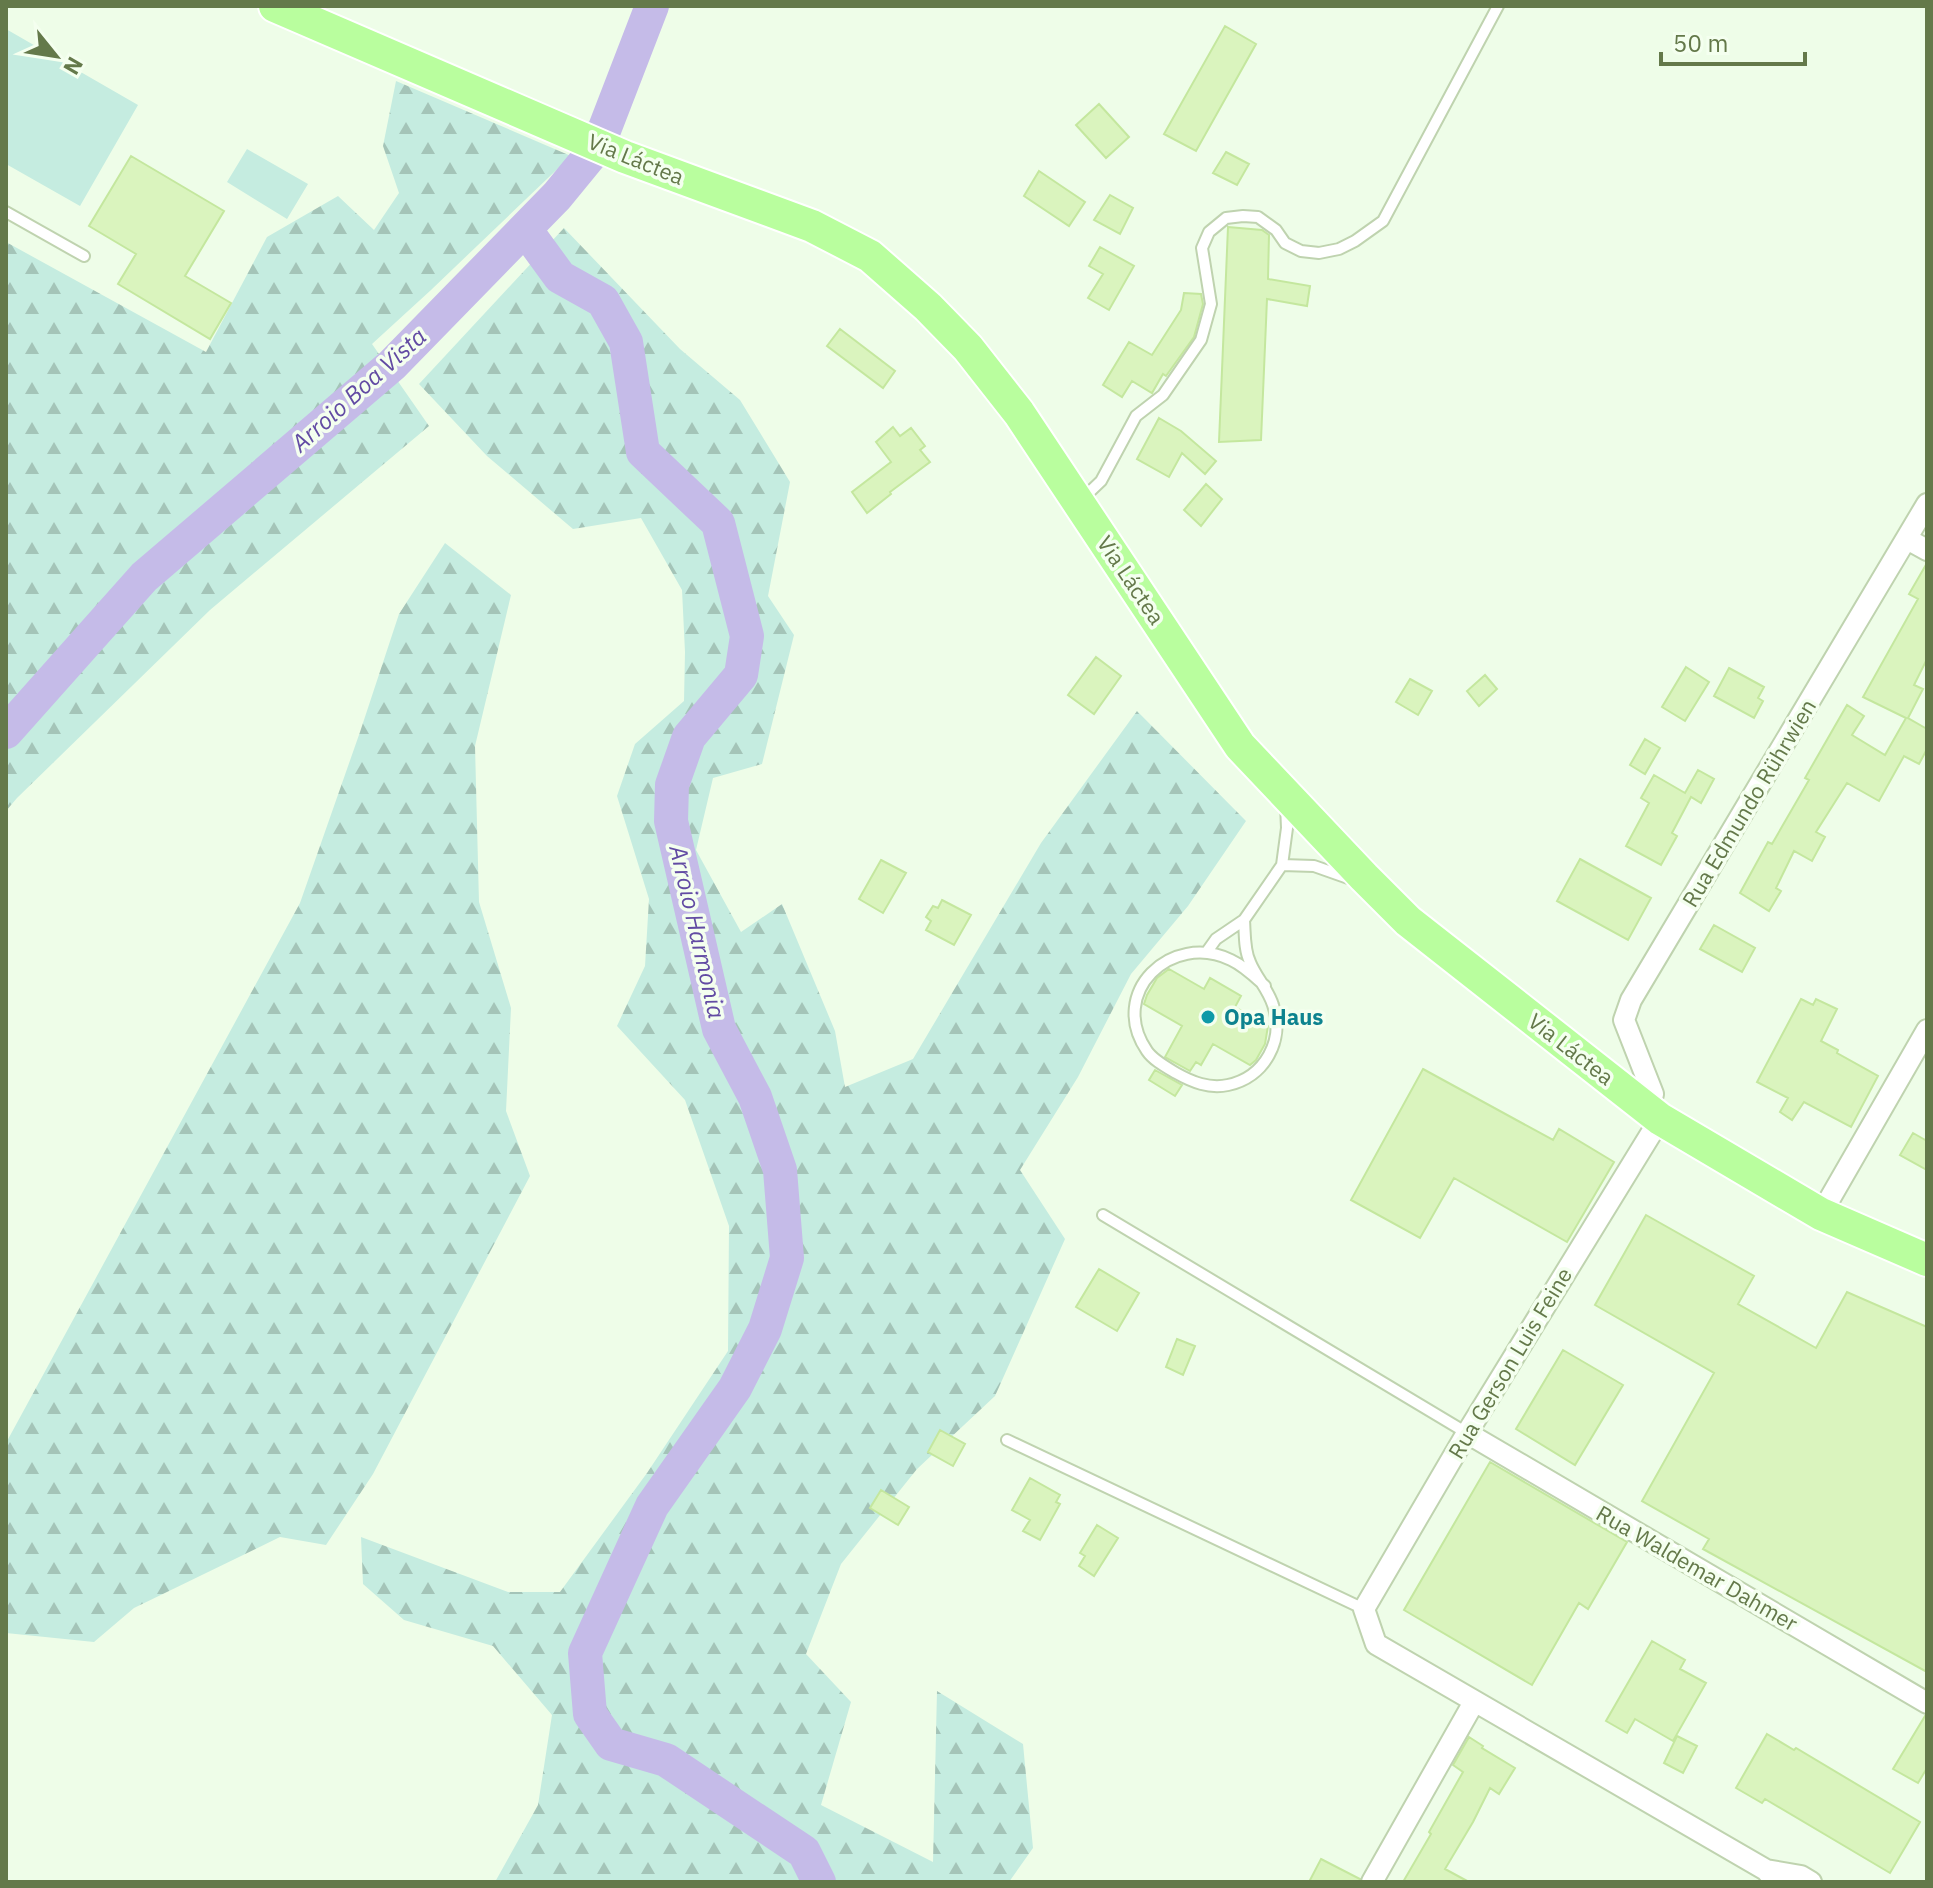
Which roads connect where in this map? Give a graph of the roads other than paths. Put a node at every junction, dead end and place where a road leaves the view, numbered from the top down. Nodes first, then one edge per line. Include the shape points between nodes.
1 (275, 6) edge
2 (1498, 6) edge
3 (6, 212) edge
4 (84, 256) dead end
5 (1078, 502) junction
6 (1927, 504) edge
7 (1907, 539) junction
8 (1927, 550) edge
9 (1285, 796) junction
10 (1282, 865) junction
11 (1364, 877) junction
12 (1244, 920) junction
13 (1206, 953) junction
14 (1265, 986) junction
15 (1927, 1030) edge
16 (1655, 1115) junction
17 (1821, 1214) junction
18 (1103, 1215) dead end
19 (1927, 1260) edge
20 (1467, 1433) junction
21 (1007, 1440) dead end
22 (1364, 1609) junction
23 (1474, 1702) junction
24 (1927, 1703) edge
25 (1771, 1876) edge
26 (1372, 1882) edge
27 (1811, 1882) edge

1 - 5 main road, Via Láctea via 625,157 812,226 870,256 968,348
2 - 5 lane via 1383,221 1339,249 1319,253 1285,243 1258,217 1226,218 1209,232 1202,248 1211,304 1201,340 1163,395 1136,416 1101,481
3 - 4 lane
5 - 9 main road, Via Láctea via 1240,746
6 - 7 street, Rua Edmundo Rührwien
7 - 8 street
7 - 16 street, Rua Edmundo Rührwien via 1631,1000 1624,1020 1653,1094
9 - 10 lane
9 - 11 main road, Via Láctea
10 - 11 lane
10 - 12 lane
11 - 16 main road, Via Láctea via 1408,921
12 - 13 lane via 1216,939
12 - 14 lane via 1249,961
13 - 14 lane via 1228,958
13 - 14 lane via 1164,961 1138,992 1138,1034 1148,1053 1175,1072 1206,1086 1228,1085 1263,1065 1277,1027
15 - 17 street
16 - 17 main road, Via Láctea
16 - 20 street, Rua Gerson Luis Feine
17 - 19 main road, Via Láctea
18 - 20 lane
20 - 22 street, Rua Gerson Luis Feine
20 - 24 street, Rua Waldemar Dahmer
21 - 22 lane
22 - 23 street via 1376,1644
23 - 25 street
23 - 26 street
25 - 27 street via 1801,1876

